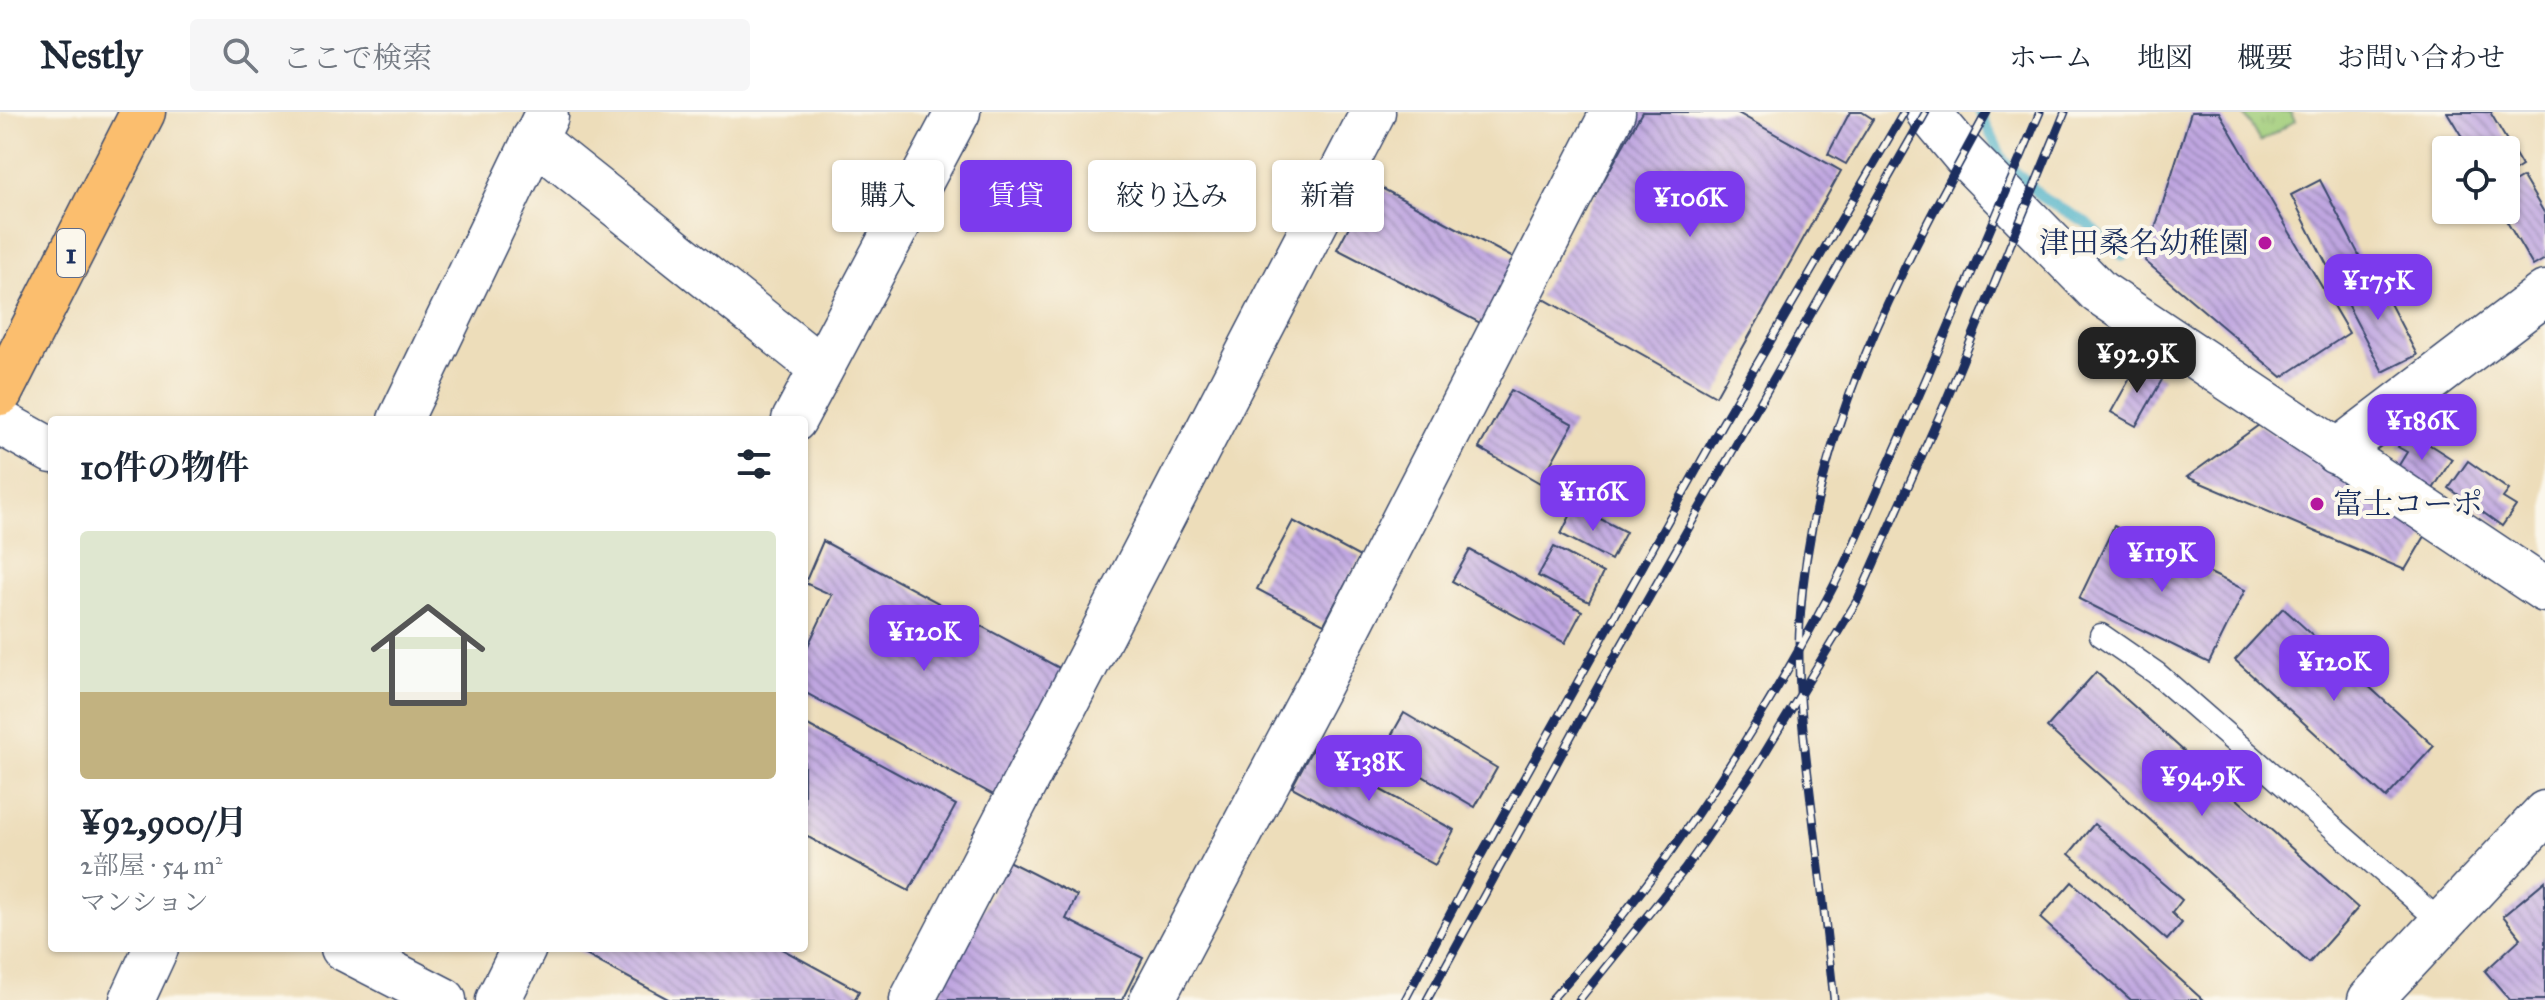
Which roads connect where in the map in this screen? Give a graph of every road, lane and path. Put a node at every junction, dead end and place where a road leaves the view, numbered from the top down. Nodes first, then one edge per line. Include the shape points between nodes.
1 (143, 112) edge
2 (958, 112) edge
3 (1373, 112) edge
4 (1613, 112) edge
5 (1928, 112) edge
6 (541, 126) edge
7 (2545, 293) edge
8 (821, 368) junction
9 (0, 393) edge
10 (402, 416) edge
11 (796, 416) edge
12 (0, 422) edge
13 (48, 449) edge
14 (2336, 452) junction
15 (2545, 590) edge
16 (2101, 635) dead end
17 (2545, 813) edge
18 (2442, 923) junction
19 (154, 952) edge
20 (351, 952) edge
21 (522, 952) edge
22 (132, 1000) edge
23 (444, 1000) edge
24 (498, 1000) edge
25 (912, 1000) edge
26 (1152, 1000) edge
27 (2370, 1000) edge

1 - 9 highway, 1
2 - 8 street
3 - 25 street
4 - 26 street
5 - 14 street via 2099,292
6 - 8 street
6 - 10 street
7 - 14 street
8 - 11 street
12 - 13 street
14 - 15 street
16 - 18 lane via 2156,673
17 - 18 street
18 - 27 street
19 - 22 street
20 - 23 street
21 - 24 street

